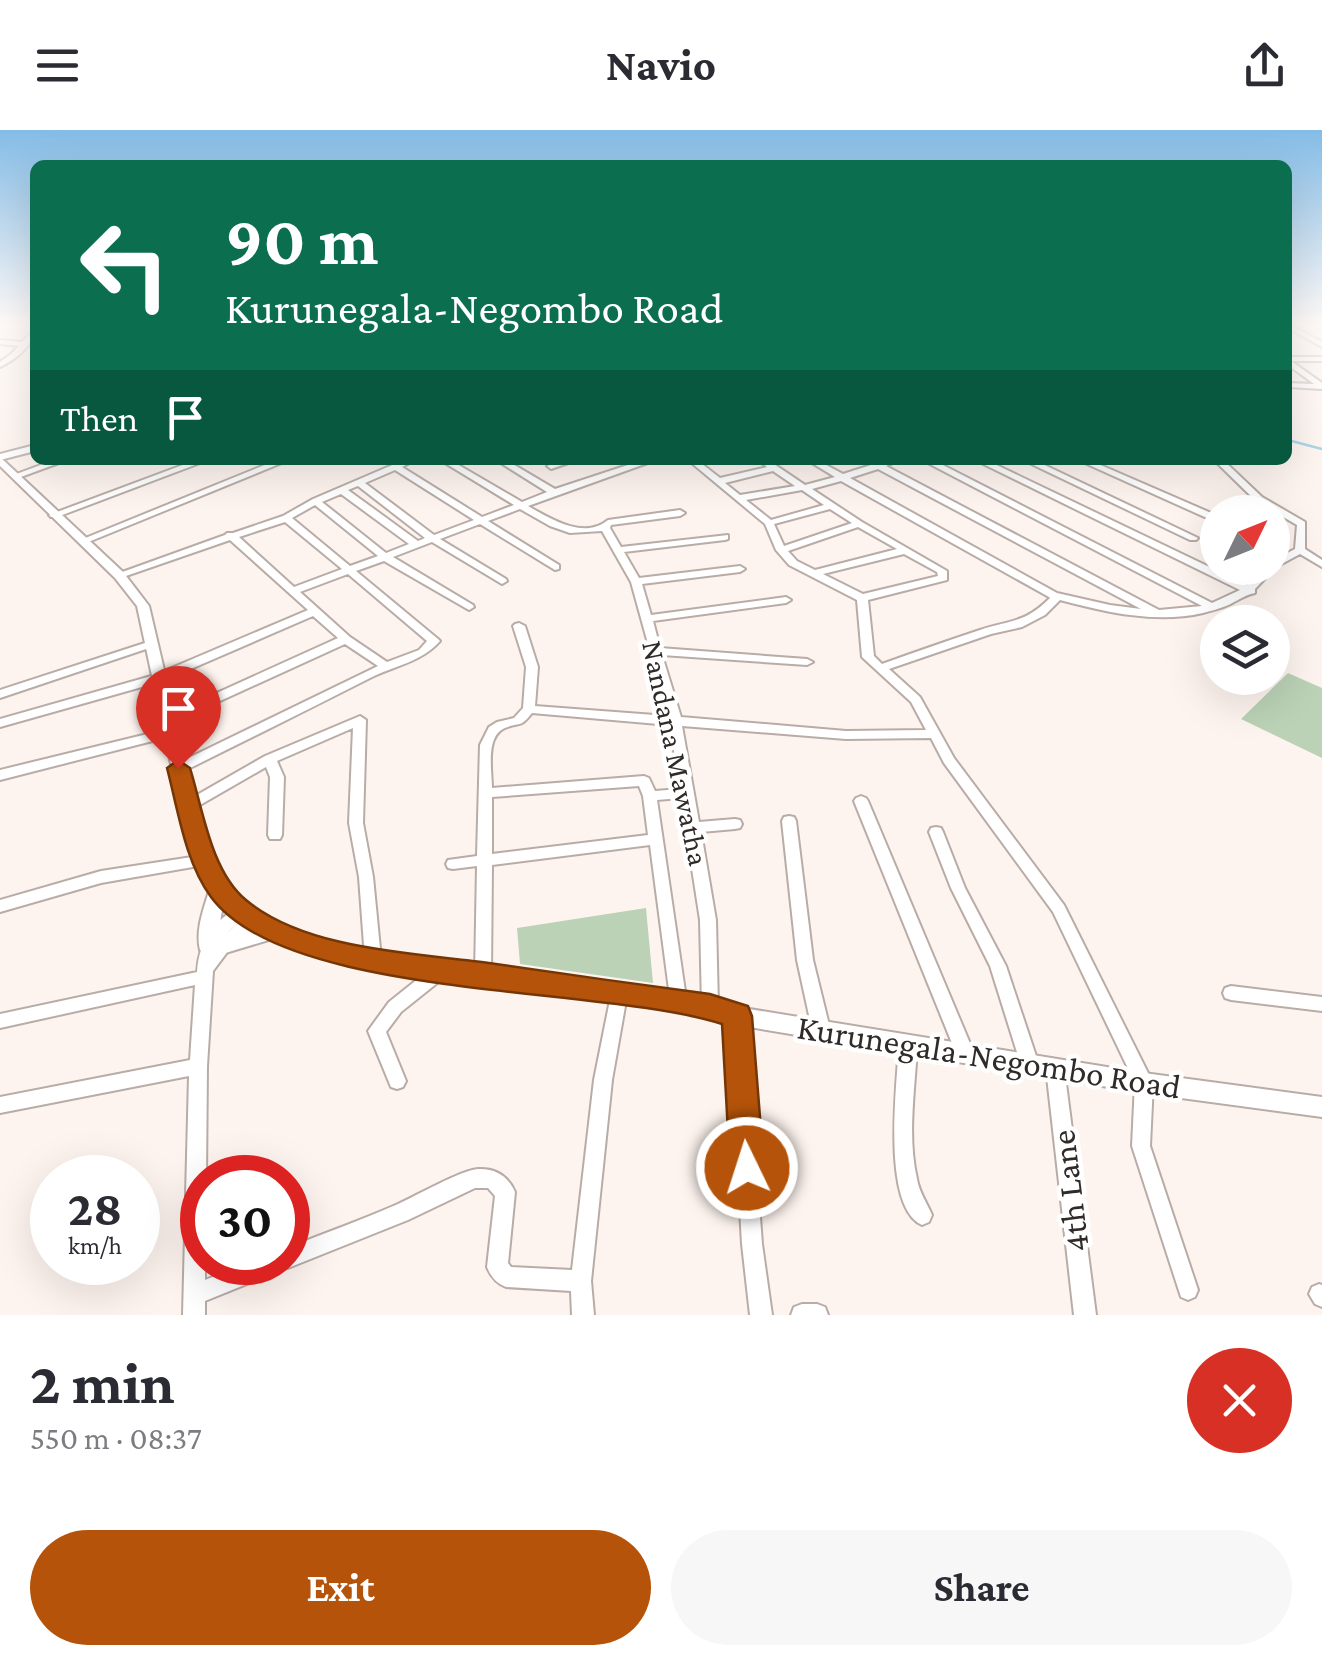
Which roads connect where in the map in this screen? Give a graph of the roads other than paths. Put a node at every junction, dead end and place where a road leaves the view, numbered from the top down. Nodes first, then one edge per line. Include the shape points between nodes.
1 (1292, 384) edge
2 (1322, 387) edge
3 (30, 449) edge
4 (0, 458) edge
5 (48, 465) edge
6 (190, 465) edge
7 (272, 465) edge
8 (452, 465) edge
9 (508, 465) edge
10 (555, 465) edge
11 (637, 465) edge
12 (703, 465) edge
13 (771, 465) edge
14 (819, 465) edge
15 (870, 465) edge
16 (878, 465) edge
17 (936, 465) edge
18 (988, 465) edge
19 (1038, 465) edge
20 (1093, 465) edge
21 (1223, 465) edge
22 (395, 466) joint
23 (551, 466) dead end
24 (776, 468) junction
25 (15, 476) junction
26 (844, 478) junction
27 (720, 482) junction
28 (359, 483) junction
29 (802, 486) junction
30 (342, 490) junction
31 (554, 493) junction
32 (739, 498) junction
33 (316, 500) junction
34 (520, 506) junction
35 (832, 506) junction
36 (1200, 512) edge
37 (680, 513) dead end
38 (54, 515) junction
39 (286, 518) junction
40 (480, 522) junction
41 (769, 523) junction
42 (859, 524) junction
43 (605, 528) junction
44 (230, 535) junction
45 (725, 537) dead end
46 (1192, 538) dead end
47 (433, 539) junction
48 (82, 541) junction
49 (417, 545) junction
50 (620, 550) junction
51 (781, 550) junction
52 (906, 550) junction
53 (1300, 550) junction
54 (1290, 556) edge
55 (385, 557) junction
56 (1322, 564) edge
57 (555, 567) dead end
58 (740, 570) dead end
59 (349, 573) junction
60 (815, 574) junction
61 (119, 575) junction
62 (502, 581) dead end
63 (636, 582) junction
64 (1256, 585) edge
65 (294, 591) junction
66 (1251, 591) junction
67 (1058, 596) junction
68 (862, 598) junction
69 (786, 600) dead end
70 (1208, 605) edge
71 (1213, 605) edge
72 (469, 607) dead end
73 (1200, 608) edge
74 (315, 610) junction
75 (1159, 614) junction
76 (646, 619) junction
77 (519, 626) dead end
78 (346, 639) junction
79 (152, 644) junction
80 (656, 651) junction
81 (807, 662) dead end
82 (386, 666) junction
83 (881, 668) junction
84 (159, 678) junction
85 (0, 694) edge
86 (529, 709) junction
87 (675, 719) junction
88 (0, 723) edge
89 (171, 726) junction
90 (933, 734) junction
91 (270, 759) junction
92 (178, 768) junction
93 (0, 775) edge
94 (485, 793) junction
95 (687, 793) junction
96 (650, 796) junction
97 (861, 801) dead end
98 (188, 806) junction
99 (789, 820) dead end
100 (734, 824) dead end
101 (694, 828) junction
102 (936, 832) dead end
103 (275, 836) dead end
104 (656, 839) junction
105 (484, 858) junction
106 (205, 860) junction
107 (453, 864) dead end
108 (219, 888) junction
109 (0, 906) edge
110 (248, 917) junction
111 (273, 931) junction
112 (215, 946) junction
113 (372, 959) junction
114 (440, 971) junction
115 (204, 974) junction
116 (483, 976) junction
117 (619, 994) junction
118 (1231, 994) dead end
119 (1322, 1004) edge
120 (679, 1005) junction
121 (710, 1007) junction
122 (737, 1016) junction
123 (0, 1020) edge
124 (820, 1029) junction
125 (908, 1046) junction
126 (965, 1053) junction
127 (1030, 1065) junction
128 (198, 1066) junction
129 (1055, 1068) junction
130 (397, 1081) dead end
131 (1144, 1084) junction
132 (0, 1106) edge
133 (1322, 1107) edge
134 (922, 1214) dead end
135 (310, 1249) edge
136 (581, 1281) junction
137 (233, 1285) edge
138 (1188, 1290) dead end
139 (195, 1305) edge
140 (583, 1315) edge
141 (761, 1315) edge
142 (802, 1315) edge
143 (817, 1315) edge
144 (1085, 1315) edge

1 - 2 street
3 - 4 street
4 - 25 main road, Kurunegala-Negombo Road
5 - 25 street
6 - 38 street
7 - 48 street
8 - 34 street
9 - 31 street
10 - 23 street
11 - 31 street
12 - 27 street
13 - 24 street
14 - 26 street
15 - 26 street
16 - 75 street
17 - 70 street
18 - 66 street
19 - 46 street
20 - 36 street
21 - 53 street via 1259,499 1302,524
22 - 28 street
22 - 40 street
24 - 27 street
24 - 29 street
25 - 38 main road, Kurunegala-Negombo Road
26 - 29 street
26 - 67 street
27 - 32 street
28 - 30 street
28 - 47 street
29 - 32 street
29 - 35 street
30 - 33 street
30 - 49 street
31 - 34 street
32 - 41 street
33 - 39 street
33 - 55 street
34 - 40 street
34 - 43 street via 573,531
35 - 41 street
35 - 42 street
37 - 43 street via 608,522
38 - 48 main road, Kurunegala-Negombo Road
39 - 44 street
39 - 59 street
40 - 47 street
40 - 57 street
41 - 51 street
42 - 51 street
42 - 52 street
43 - 50 street, Nandana Mawatha
44 - 61 street
44 - 65 street
45 - 50 street
47 - 49 street
47 - 62 street
48 - 61 main road, Kurunegala-Negombo Road
49 - 55 street
50 - 63 street, Nandana Mawatha
51 - 60 street
52 - 60 street
52 - 68 street via 937,566 944,578
53 - 54 street
53 - 56 street
55 - 59 street
55 - 72 street
58 - 63 street
59 - 65 street
59 - 82 street via 434,641
60 - 68 street
61 - 79 main road, Kurunegala-Negombo Road via 143,606
63 - 76 street, Nandana Mawatha
64 - 66 street
65 - 74 street
66 - 71 street
67 - 75 street via 1129,614
67 - 83 street via 1018,625
68 - 83 street via 868,656
69 - 76 street
73 - 75 street
74 - 78 street
74 - 84 street
76 - 80 street, Nandana Mawatha
77 - 86 street via 532,667
78 - 82 street
78 - 89 street
79 - 84 main road, Kurunegala-Negombo Road
79 - 85 street
80 - 81 street
80 - 87 street, Nandana Mawatha
82 - 92 street
83 - 90 street via 916,700
84 - 88 street
84 - 89 main road, Kurunegala-Negombo Road
86 - 87 street
86 - 94 street via 518,722 490,732
87 - 90 street via 846,735
87 - 95 street, Nandana Mawatha
89 - 92 main road, Kurunegala-Negombo Road
89 - 93 street
90 - 131 street via 1060,909
91 - 98 street
91 - 103 street via 277,777
91 - 113 street via 360,720 356,823
92 - 98 main road, Kurunegala-Negombo Road
94 - 96 street via 636,778
94 - 105 street
95 - 96 street
95 - 101 street, Nandana Mawatha
96 - 104 street
97 - 126 street
98 - 106 main road, Kurunegala-Negombo Road
99 - 124 street
100 - 101 street
101 - 121 street, Nandana Mawatha via 708,920
102 - 127 street via 998,966
104 - 105 street
104 - 120 street
105 - 107 street
105 - 116 street
106 - 108 main road, Kurunegala-Negombo Road
106 - 109 street via 101,877
108 - 110 main road, Kurunegala-Negombo Road
108 - 112 main road
110 - 111 main road, Kurunegala-Negombo Road
110 - 112 street
111 - 112 main road
111 - 113 main road, Kurunegala-Negombo Road
112 - 115 street
113 - 114 main road, Kurunegala-Negombo Road
114 - 116 main road, Kurunegala-Negombo Road
114 - 130 street via 394,1007 377,1030
115 - 123 street
115 - 128 street
116 - 117 main road, Kurunegala-Negombo Road
117 - 120 main road, Kurunegala-Negombo Road
117 - 136 street
118 - 119 street
120 - 121 main road, Kurunegala-Negombo Road
121 - 122 main road, Kurunegala-Negombo Road
122 - 124 main road, Kurunegala-Negombo Road
122 - 141 street
124 - 125 main road, Kurunegala-Negombo Road
125 - 126 main road, Kurunegala-Negombo Road
125 - 134 street via 904,1168
126 - 127 main road, Kurunegala-Negombo Road
127 - 129 main road, Kurunegala-Negombo Road
128 - 132 street
128 - 139 street
129 - 131 main road, Kurunegala-Negombo Road
129 - 144 street, 4th Lane
131 - 133 main road, Kurunegala-Negombo Road
131 - 138 street via 1141,1146
135 - 136 street via 474,1178 492,1179 504,1192 497,1266 506,1278
136 - 140 street
137 - 139 street
142 - 143 street

